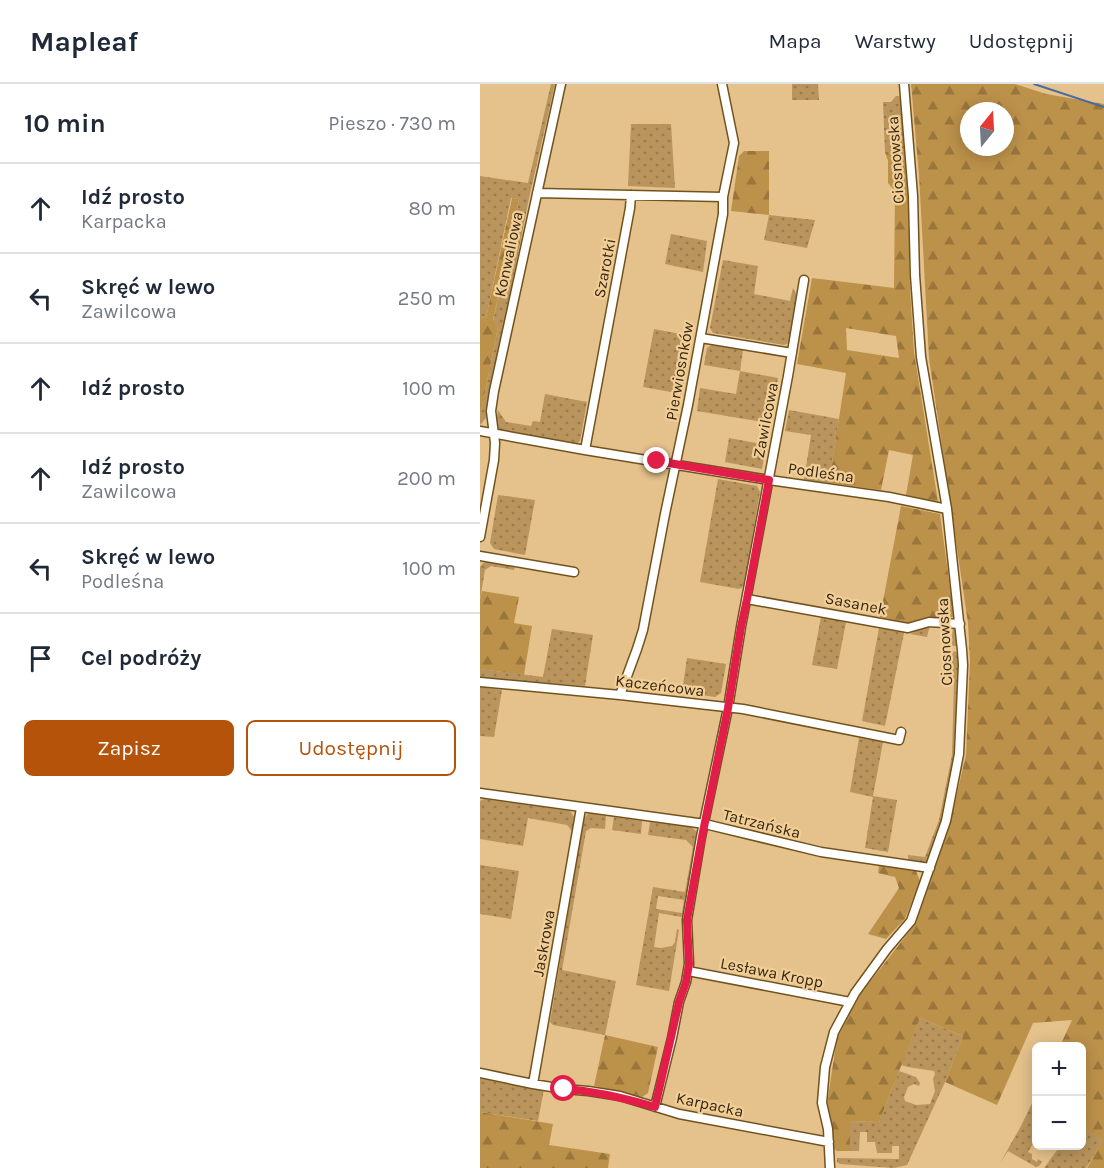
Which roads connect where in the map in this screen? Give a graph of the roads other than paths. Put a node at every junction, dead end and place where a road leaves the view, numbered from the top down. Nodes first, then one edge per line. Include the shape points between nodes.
1 (561, 84) edge
2 (722, 84) edge
3 (904, 84) edge
4 (537, 193) junction
5 (632, 195) junction
6 (723, 197) junction
7 (804, 280) dead end
8 (701, 338) junction
9 (792, 352) junction
10 (480, 431) edge
11 (493, 433) junction
12 (585, 450) junction
13 (676, 464) junction
14 (769, 480) junction
15 (947, 509) junction
16 (480, 537) edge
17 (480, 556) edge
18 (574, 572) dead end
19 (747, 599) junction
20 (960, 624) junction
21 (480, 682) edge
22 (620, 695) junction
23 (728, 708) junction
24 (901, 732) dead end
25 (480, 793) edge
26 (581, 808) junction
27 (705, 824) junction
28 (930, 868) junction
29 (688, 971) junction
30 (850, 1002) junction
31 (480, 1073) edge
32 (533, 1084) junction
33 (655, 1107) junction
34 (829, 1142) junction
35 (830, 1168) edge

1 - 4 street, Konwaliowa
2 - 6 street, Pierwiosnków via 734,143
3 - 15 street, Ciosnowska via 921,357
4 - 5 street
4 - 11 street, Konwaliowa via 494,391
5 - 6 street
5 - 12 street, Szarotki
6 - 8 street, Pierwiosnków
7 - 9 street, Zawilcowa
8 - 9 street
8 - 13 street, Pierwiosnków
9 - 14 street, Zawilcowa
10 - 11 street, Podleśna
11 - 12 street, Podleśna
11 - 16 street, Konwaliowa via 494,460
12 - 13 street, Podleśna
13 - 14 street, Podleśna
13 - 22 street, Pierwiosnków via 643,630
14 - 15 street, Podleśna
14 - 19 street, Zawilcowa
15 - 20 street, Ciosnowska
17 - 18 street
19 - 20 street, Sasanek via 908,628 930,622
19 - 23 street, Zawilcowa
20 - 28 street, Ciosnowska via 963,665 959,754 946,821
21 - 22 street, Kaczeńcowa
22 - 23 street, Kaczeńcowa
23 - 24 street, Kaczeńcowa via 899,740
23 - 27 street, Zawilcowa
25 - 26 street, Tatrzańska
26 - 27 street, Tatrzańska
26 - 32 street, Jaskrowa
27 - 28 street, Tatrzańska via 821,852
27 - 29 street via 687,920
28 - 30 street, Ciosnowska via 911,921
29 - 30 street, Lesława Kropp
29 - 33 street
30 - 34 street, Ciosnowska via 834,1032 825,1067 822,1103
31 - 32 street, Karpacka
32 - 33 street, Karpacka via 620,1096
33 - 34 street, Karpacka
34 - 35 street, Ciosnowska

